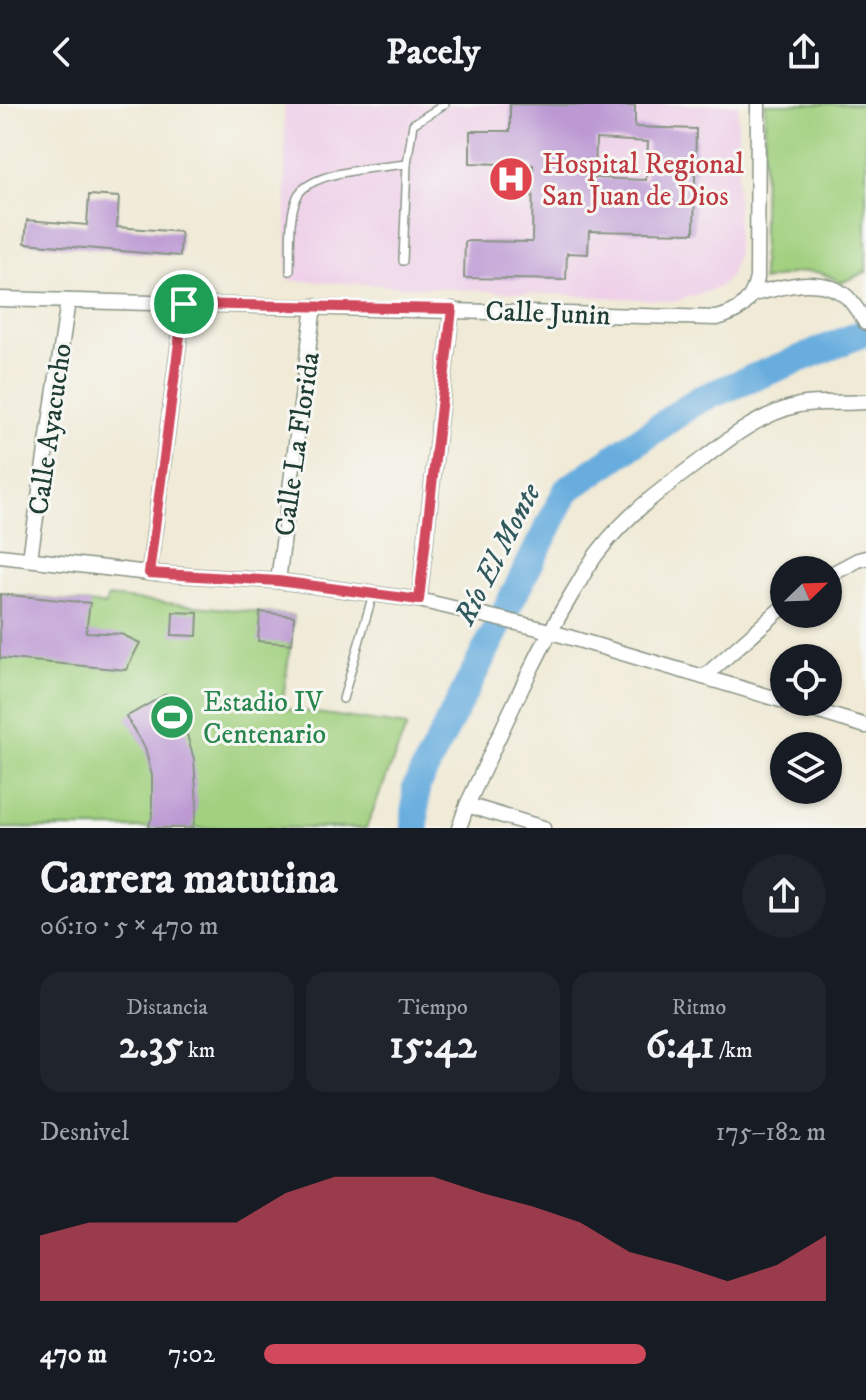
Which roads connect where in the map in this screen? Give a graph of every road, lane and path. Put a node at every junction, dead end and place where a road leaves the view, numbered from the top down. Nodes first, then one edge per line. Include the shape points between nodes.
1 (445, 104) edge
2 (758, 104) edge
3 (407, 164) junction
4 (403, 261) dead end
5 (290, 271) dead end
6 (754, 294) junction
7 (0, 299) edge
8 (68, 301) junction
9 (184, 304) junction
10 (314, 306) junction
11 (452, 309) junction
12 (866, 323) edge
13 (866, 402) edge
14 (0, 556) edge
15 (30, 558) junction
16 (866, 558) edge
17 (842, 568) edge
18 (149, 573) junction
19 (278, 581) junction
20 (373, 594) junction
21 (419, 600) junction
22 (770, 618) edge
23 (544, 630) junction
24 (704, 677) junction
25 (770, 697) edge
26 (343, 699) dead end
27 (832, 716) edge
28 (866, 726) edge
29 (467, 805) junction
30 (459, 828) edge
31 (543, 828) edge

1 - 3 lane via 413,124
2 - 6 street
3 - 4 lane
3 - 5 lane via 343,173 298,194
6 - 11 street, Calle Junin via 742,308 717,318
6 - 12 street via 814,283 845,295
7 - 8 street, Calle Junin
8 - 9 street, Calle Junin
8 - 15 street, Calle Ayacucho
9 - 10 street, Calle Junin
9 - 18 street
10 - 11 street, Calle Junin
10 - 19 street, Calle La Florida
11 - 21 street
13 - 23 street via 798,406 743,429 626,521 598,551
14 - 15 street
15 - 18 street
16 - 17 street
18 - 19 street
19 - 20 street
20 - 21 street
20 - 26 lane
21 - 23 street
22 - 24 street
23 - 24 street
23 - 29 street
24 - 25 street
27 - 28 street
29 - 30 street
29 - 31 street

